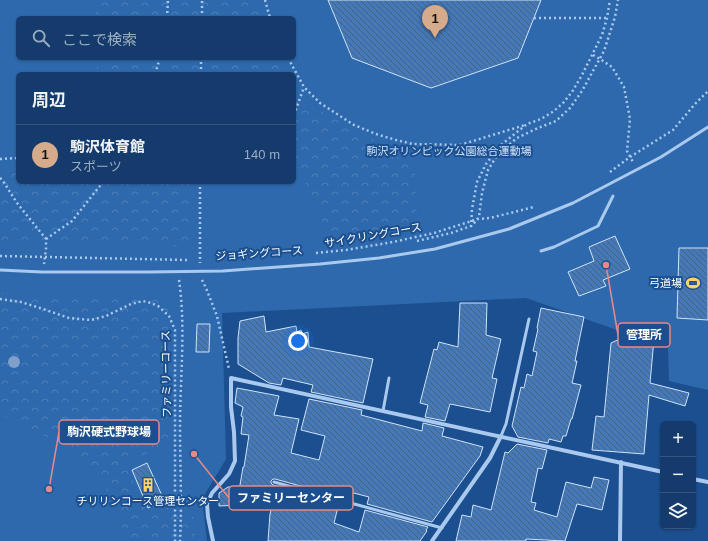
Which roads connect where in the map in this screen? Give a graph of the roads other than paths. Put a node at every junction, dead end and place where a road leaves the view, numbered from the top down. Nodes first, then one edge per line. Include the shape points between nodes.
1 (708, 127) edge
2 (613, 196) dead end
3 (541, 251) dead end
4 (0, 270) edge
5 (529, 319) dead end
6 (389, 378) dead end
7 (383, 411) junction
8 (501, 436) junction
9 (621, 462) junction
10 (660, 471) edge
11 (696, 480) edge
12 (274, 482) dead end
13 (708, 482) edge
14 (442, 528) junction
15 (213, 541) edge
16 (432, 541) edge
17 (620, 541) edge

1 - 4 lane via 638,170 573,203 509,229 435,249 379,258 223,271
2 - 3 lane via 598,226
5 - 8 lane via 506,424
6 - 7 lane
7 - 8 street
7 - 15 street via 231,378 235,461 229,474 212,493 207,504
8 - 9 street
8 - 14 street via 490,458
9 - 10 street
9 - 17 street
11 - 13 street
12 - 14 lane
14 - 16 street

